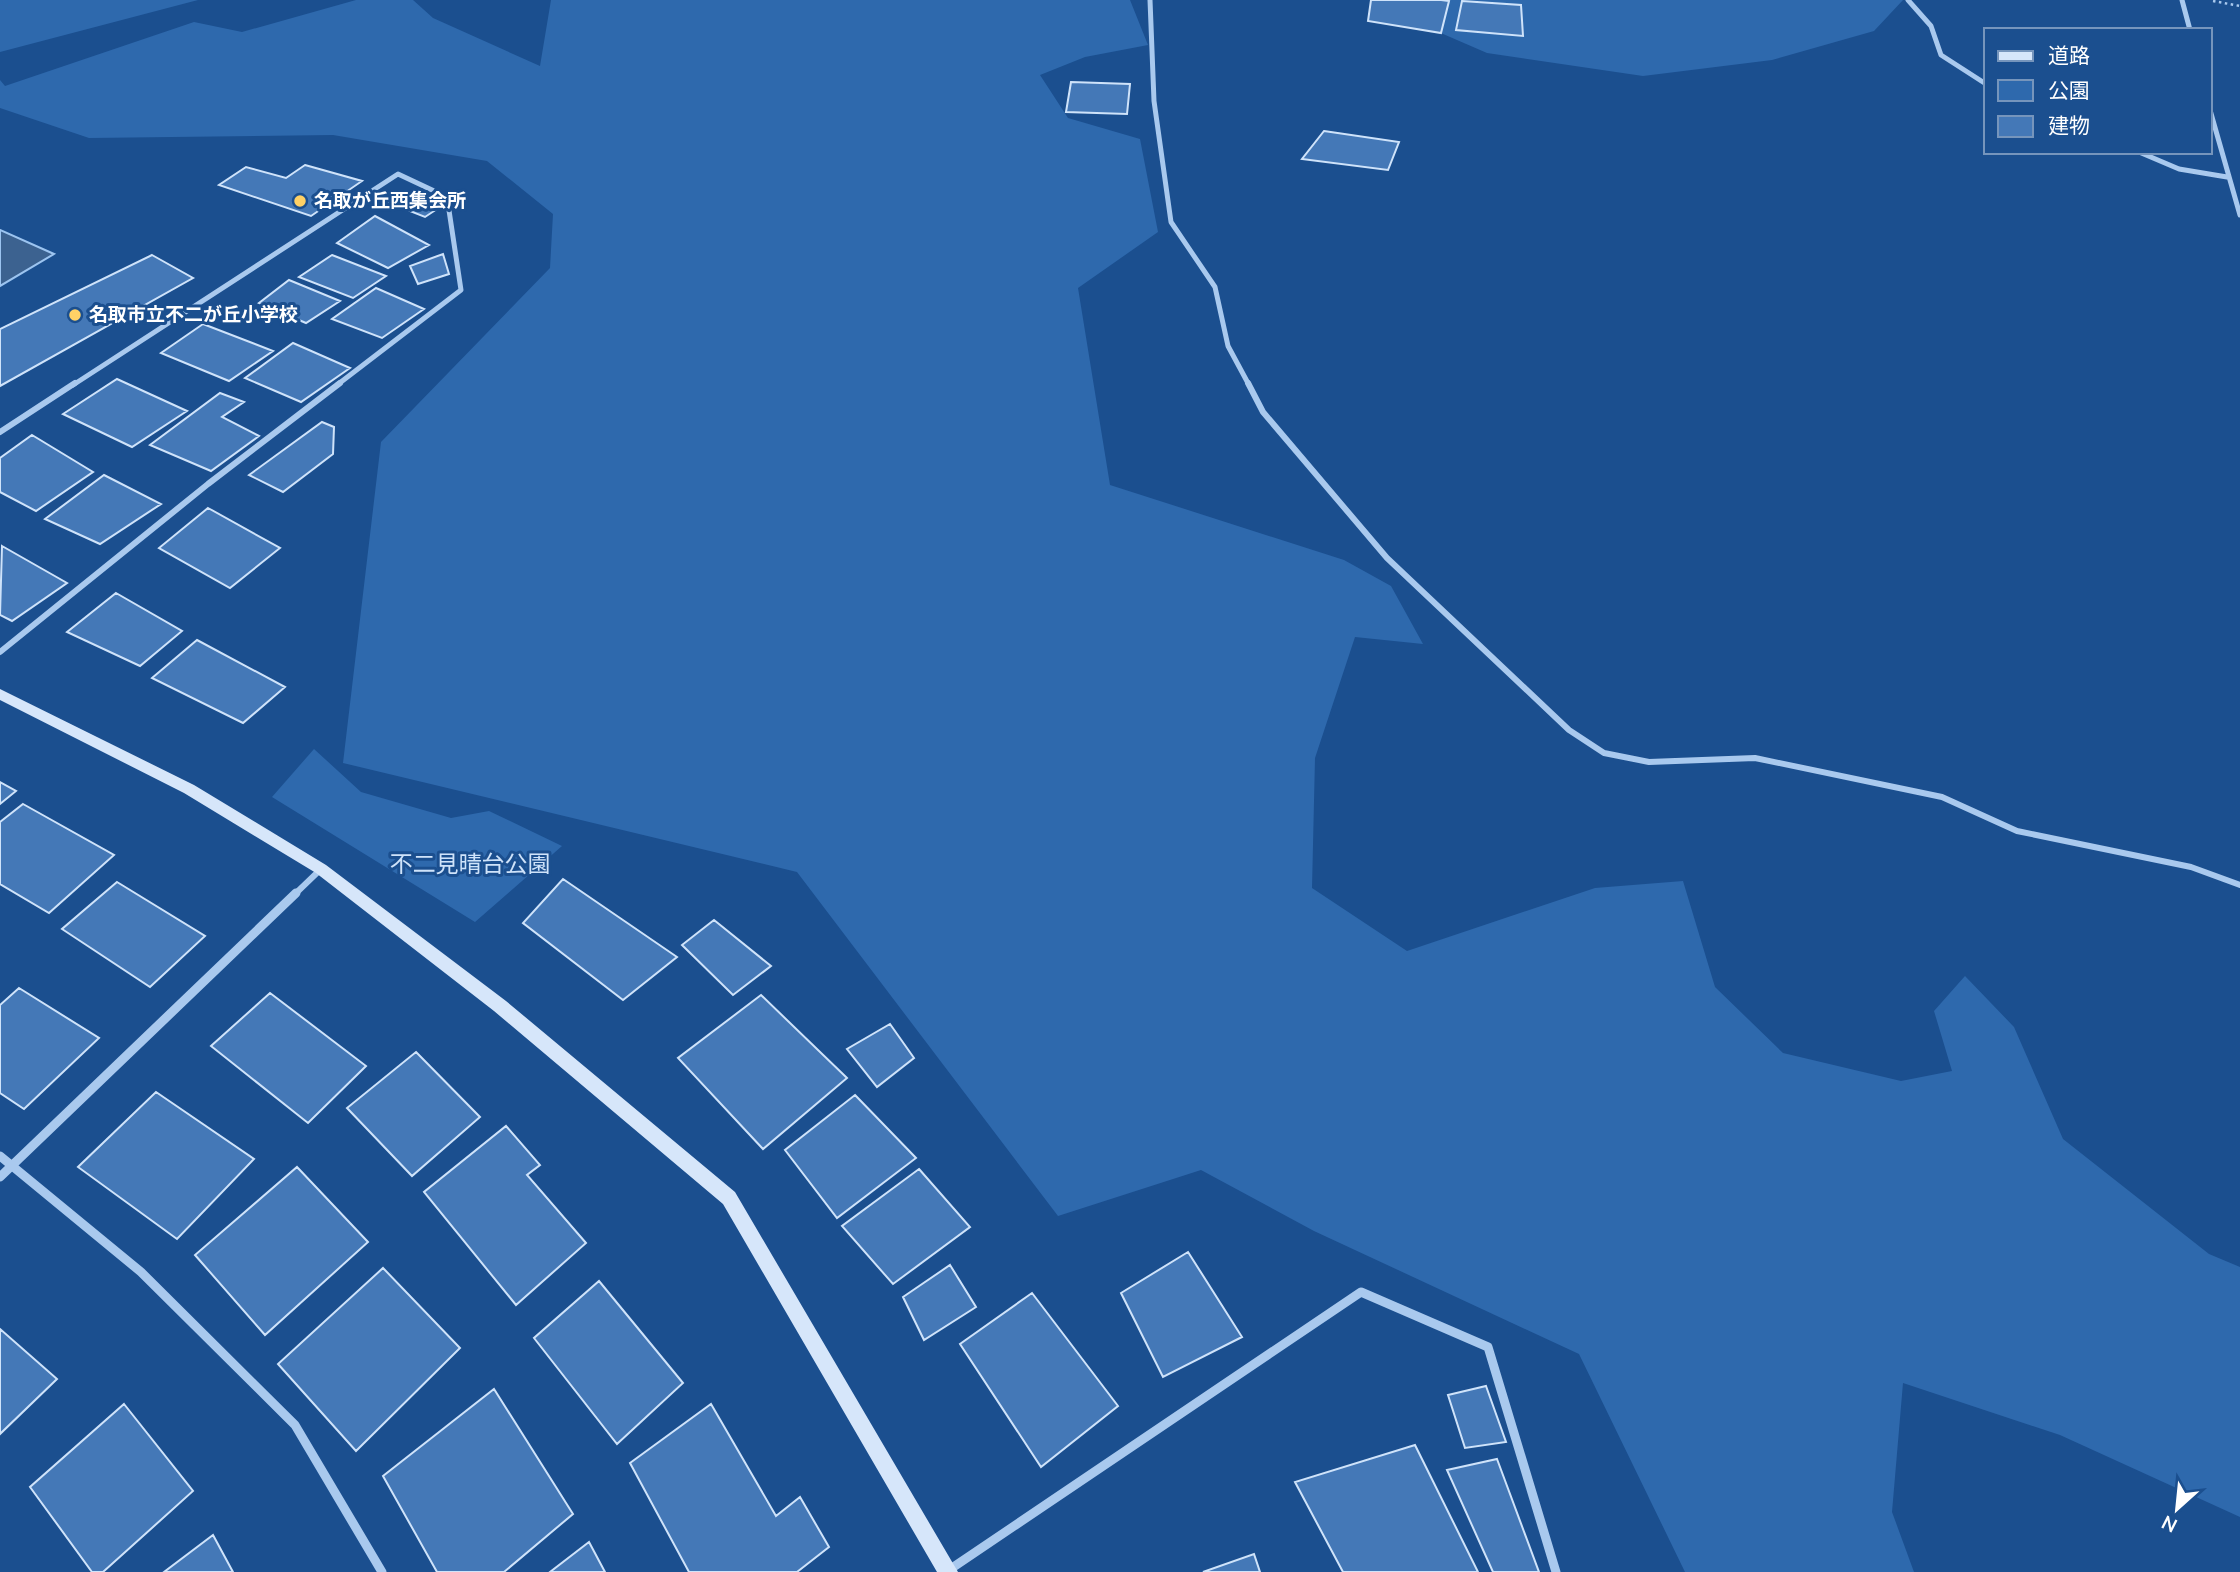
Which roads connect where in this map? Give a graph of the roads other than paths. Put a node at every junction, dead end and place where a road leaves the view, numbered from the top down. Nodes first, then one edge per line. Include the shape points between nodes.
1 (1150, 0) edge
2 (1908, 0) edge
3 (2182, 0) edge
4 (2189, 28) edge
5 (1984, 83) edge
6 (2212, 118) edge
7 (2143, 154) edge
8 (2227, 177) junction
9 (2240, 215) edge
10 (0, 432) edge
11 (0, 652) edge
12 (0, 694) edge
13 (321, 869) junction
14 (2240, 885) edge
15 (0, 1156) edge
16 (12, 1165) junction
17 (0, 1177) edge
18 (382, 1572) edge
19 (947, 1572) edge
20 (1556, 1572) edge

1 - 14 street via 1154,101 1171,222 1215,287 1228,346 1263,412 1387,558 1569,730 1604,753 1649,762 1755,758 1942,797 2017,831 2192,867
2 - 5 street via 1931,26 1941,55
3 - 4 street
6 - 8 street
7 - 8 street via 2179,169
8 - 9 street
10 - 11 street via 398,174 447,197 461,290 208,484
12 - 13 street via 189,789
13 - 16 street
13 - 19 street via 500,1006 729,1198
15 - 16 street
16 - 17 street
16 - 18 street via 141,1272 295,1425
19 - 20 street via 1361,1292 1488,1347

